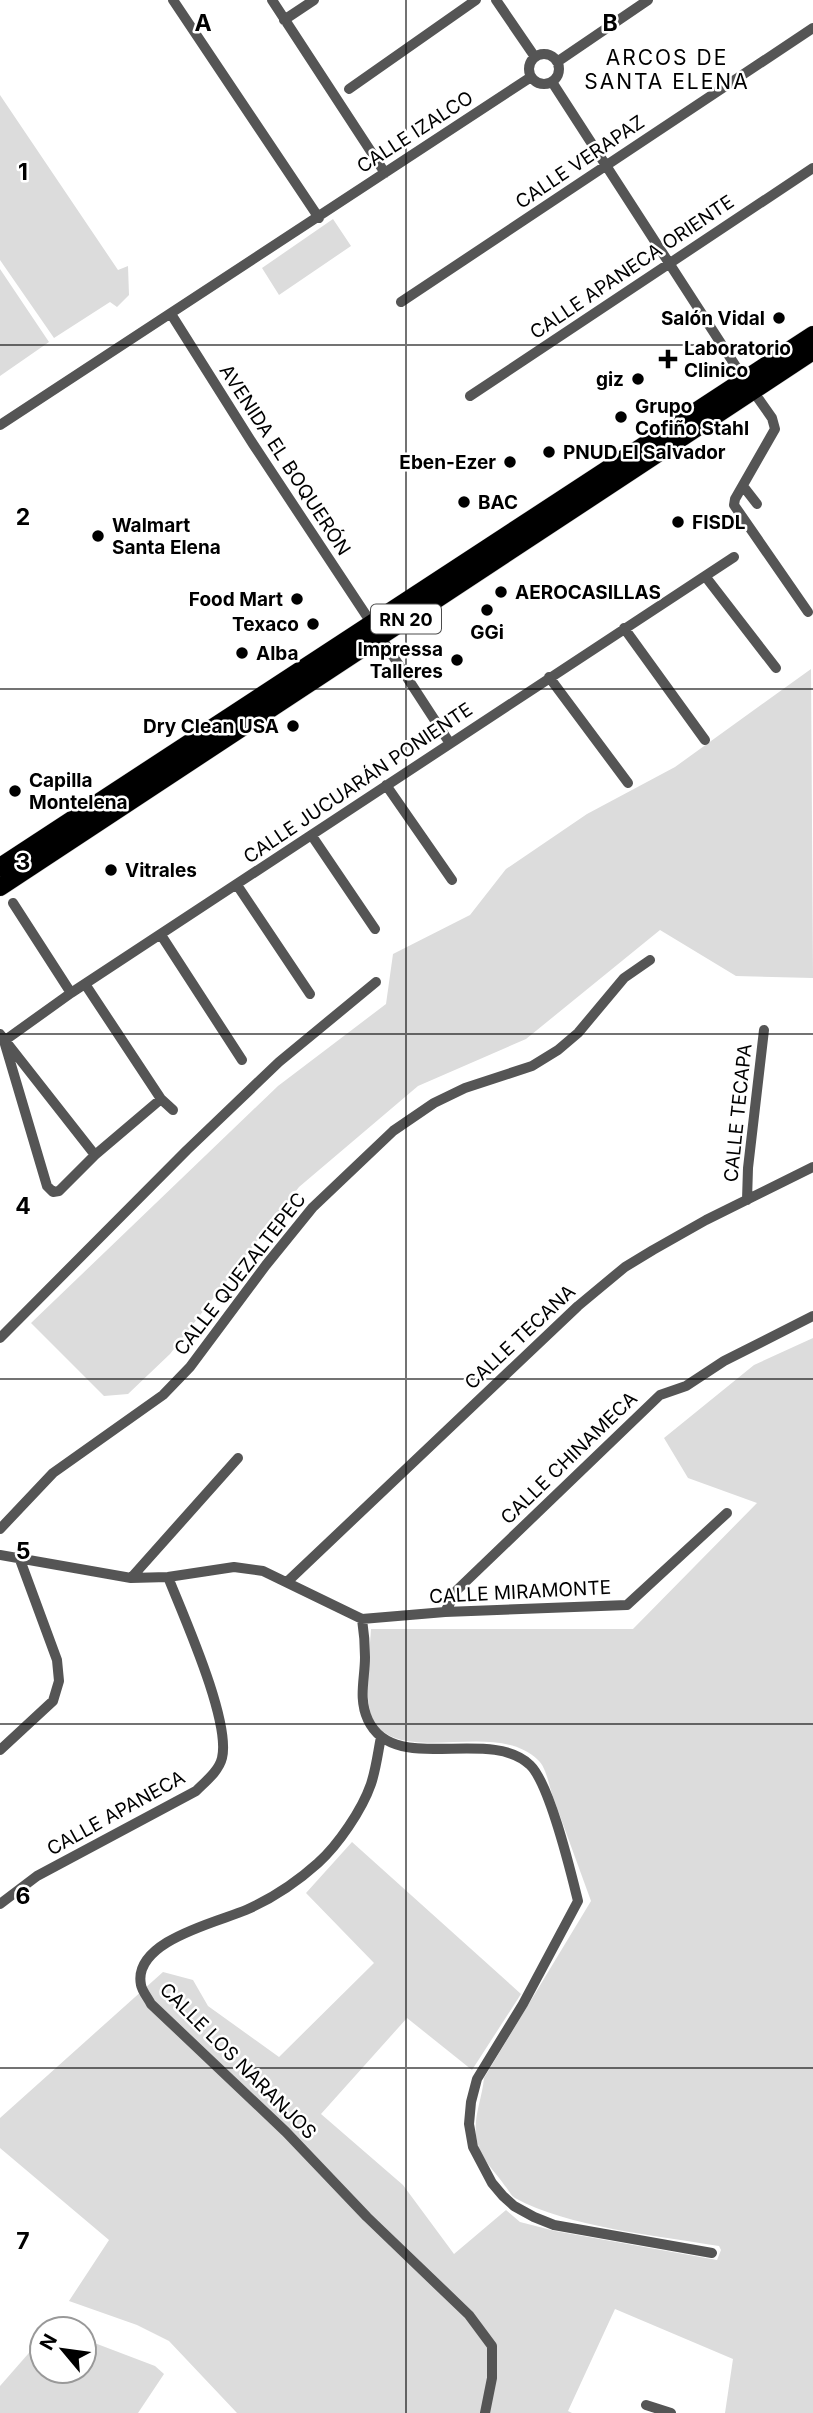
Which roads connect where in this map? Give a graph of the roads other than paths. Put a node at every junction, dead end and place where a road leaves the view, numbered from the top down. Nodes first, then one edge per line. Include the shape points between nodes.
1 (173, 0) edge
2 (272, 0) edge
3 (314, 0) edge
4 (475, 0) edge
5 (496, 0) edge
6 (648, 0) edge
7 (285, 20) junction
8 (813, 28) edge
9 (536, 57) junction
10 (557, 62) junction
11 (531, 77) junction
12 (552, 82) junction
13 (349, 89) dead end
14 (606, 167) junction
15 (813, 168) edge
16 (385, 173) junction
17 (319, 218) junction
18 (668, 262) junction
19 (401, 302) dead end
20 (171, 314) junction
21 (813, 335) edge
22 (813, 351) edge
23 (749, 385) junction
24 (470, 396) dead end
25 (0, 425) edge
26 (743, 486) junction
27 (757, 504) dead end
28 (734, 557) dead end
29 (705, 576) junction
30 (808, 612) dead end
31 (624, 628) junction
32 (376, 630) junction
33 (776, 668) dead end
34 (549, 677) junction
35 (705, 740) dead end
36 (449, 742) junction
37 (628, 783) dead end
38 (386, 785) junction
39 (312, 836) junction
40 (0, 867) edge
41 (452, 880) dead end
42 (237, 885) junction
43 (0, 887) edge
44 (13, 903) dead end
45 (374, 929) dead end
46 (161, 935) junction
47 (650, 960) dead end
48 (376, 982) dead end
49 (85, 984) junction
50 (71, 993) junction
51 (310, 994) dead end
52 (764, 1030) dead end
53 (2, 1037) edge
54 (243, 1060) dead end
55 (161, 1099) junction
56 (173, 1110) dead end
57 (95, 1155) junction
58 (813, 1167) edge
59 (747, 1200) junction
60 (813, 1316) edge
61 (1, 1333) edge
62 (238, 1458) dead end
63 (727, 1513) dead end
64 (0, 1529) edge
65 (0, 1555) edge
66 (19, 1557) junction
67 (168, 1577) junction
68 (131, 1578) junction
69 (287, 1582) junction
70 (445, 1612) junction
71 (362, 1619) junction
72 (381, 1737) junction
73 (0, 1750) edge
74 (0, 1904) edge
75 (712, 2253) dead end
76 (646, 2405) dead end
77 (485, 2413) edge
78 (671, 2413) edge

1 - 17 street
2 - 7 street
3 - 7 street
4 - 13 street
5 - 9 street
6 - 10 street
7 - 16 street
8 - 14 street, CALLE VERAPAZ
9 - 10 street via 549,55
9 - 11 street via 529,66
10 - 12 street via 559,73
11 - 12 street via 543,85
11 - 16 street, CALLE IZALCO
12 - 14 street
14 - 18 street
14 - 19 street, CALLE VERAPAZ
15 - 18 street, CALLE APANECA ORIENTE
16 - 17 street, CALLE IZALCO
17 - 20 street, CALLE IZALCO
18 - 23 street
18 - 24 street, CALLE APANECA ORIENTE
20 - 25 street, CALLE IZALCO
20 - 32 street, AVENIDA EL BOQUERÓN
21 - 23 highway, RN 20
22 - 23 highway, RN 20
23 - 26 street via 775,429
23 - 32 highway, RN 20
26 - 27 street
26 - 30 street via 734,505
28 - 29 street, CALLE JUCUARÁN PONIENTE
29 - 31 street, CALLE JUCUARÁN PONIENTE
29 - 33 street
31 - 34 street, CALLE JUCUARÁN PONIENTE
31 - 35 street
32 - 36 street, AVENIDA EL BOQUERÓN
32 - 40 highway, RN 20
32 - 43 highway, RN 20
34 - 36 street, CALLE JUCUARÁN PONIENTE
34 - 37 street
36 - 38 street, CALLE JUCUARÁN PONIENTE
38 - 39 street, CALLE JUCUARÁN PONIENTE
38 - 41 street
39 - 42 street, CALLE JUCUARÁN PONIENTE
39 - 45 street
42 - 46 street, CALLE JUCUARÁN PONIENTE
42 - 51 street
44 - 50 street
46 - 49 street, CALLE JUCUARÁN PONIENTE
46 - 54 street
47 - 64 street, CALLE QUEZALTEPEC via 624,978 558,1050 532,1066 465,1088 393,1130 313,1207 190,1367 163,1395 53,1473
48 - 61 street via 279,1062
49 - 50 street, CALLE JUCUARÁN PONIENTE
49 - 55 street
50 - 53 street, CALLE JUCUARÁN PONIENTE
52 - 59 street, CALLE TECAPA
53 - 57 street
53 - 57 street via 49,1190 60,1191
55 - 56 street
55 - 57 street
58 - 59 street, CALLE TECANA
59 - 69 street, CALLE TECANA via 653,1250 606,1282
60 - 70 street, CALLE CHINAMECA via 724,1361 687,1386 660,1395 457,1590
62 - 68 street
63 - 70 street, CALLE MIRAMONTE via 627,1605
65 - 66 street
66 - 68 street
66 - 73 street via 57,1660 60,1681 54,1701
67 - 68 street
67 - 69 street via 234,1567 263,1571
67 - 74 street, CALLE APANECA via 217,1710 222,1759 196,1791 37,1876
69 - 71 street
70 - 71 street, CALLE MIRAMONTE
71 - 72 street via 365,1658 361,1694 369,1723
72 - 75 street via 402,1746 501,1751 530,1765 539,1777 568,1859 578,1901 477,2078 471,2102 473,2147 492,2183 514,2206 554,2225
72 - 77 street, CALLE LOS NARANJOS via 370,1785 339,1839 318,1863 248,1909 160,1946 144,1966 141,1984 151,2004 469,2315 492,2346
76 - 78 street

